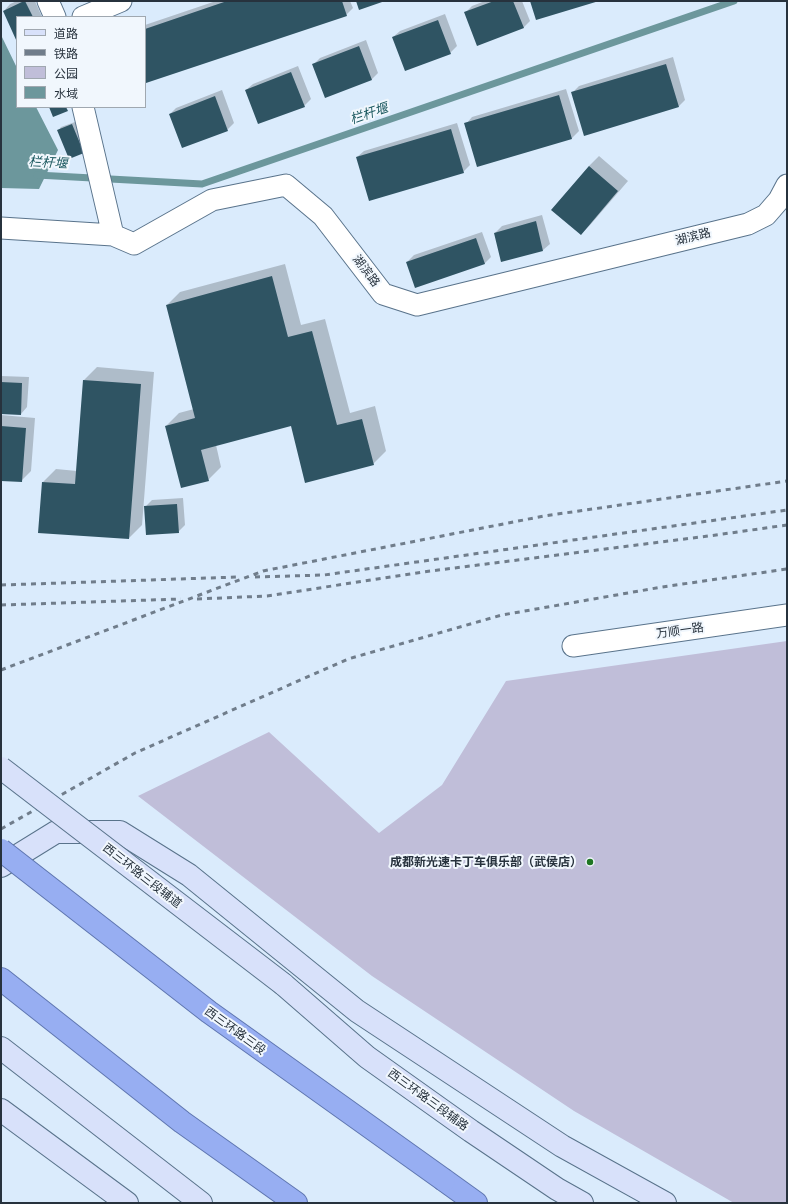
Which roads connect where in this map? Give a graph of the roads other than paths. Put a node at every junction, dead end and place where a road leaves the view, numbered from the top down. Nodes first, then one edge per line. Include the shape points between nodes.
1 (48, 1) edge
2 (121, 1) edge
3 (55, 16) edge
4 (85, 16) edge
5 (83, 108) edge
6 (787, 185) edge
7 (1, 228) edge
8 (113, 235) junction
9 (787, 615) edge
10 (573, 646) dead end
11 (1, 768) edge
12 (1, 850) edge
13 (1, 866) edge
14 (1, 979) edge
15 (283, 984) joint
16 (1, 1048) edge
17 (1, 1110) edge
18 (127, 1203) edge
19 (201, 1203) edge
20 (296, 1203) edge
21 (476, 1203) edge
22 (582, 1203) edge
23 (665, 1203) edge

1 - 3 street
2 - 4 street
5 - 8 street
6 - 8 street, 湖滨路 via 779,200 766,215 748,224 417,305 383,294 323,216 286,185 212,200 134,244
7 - 8 street
9 - 10 street, 万顺一路
11 - 15 main road, 西三环路三段辅道, bridge
12 - 21 highway, 西三环路三段, bridge via 209,1012
13 - 23 main road via 56,832 120,832 189,875 357,1011 562,1146
14 - 20 highway via 182,1122
15 - 22 main road, 西三环路三段辅路 via 367,1057 471,1131
16 - 19 main road
17 - 18 main road

